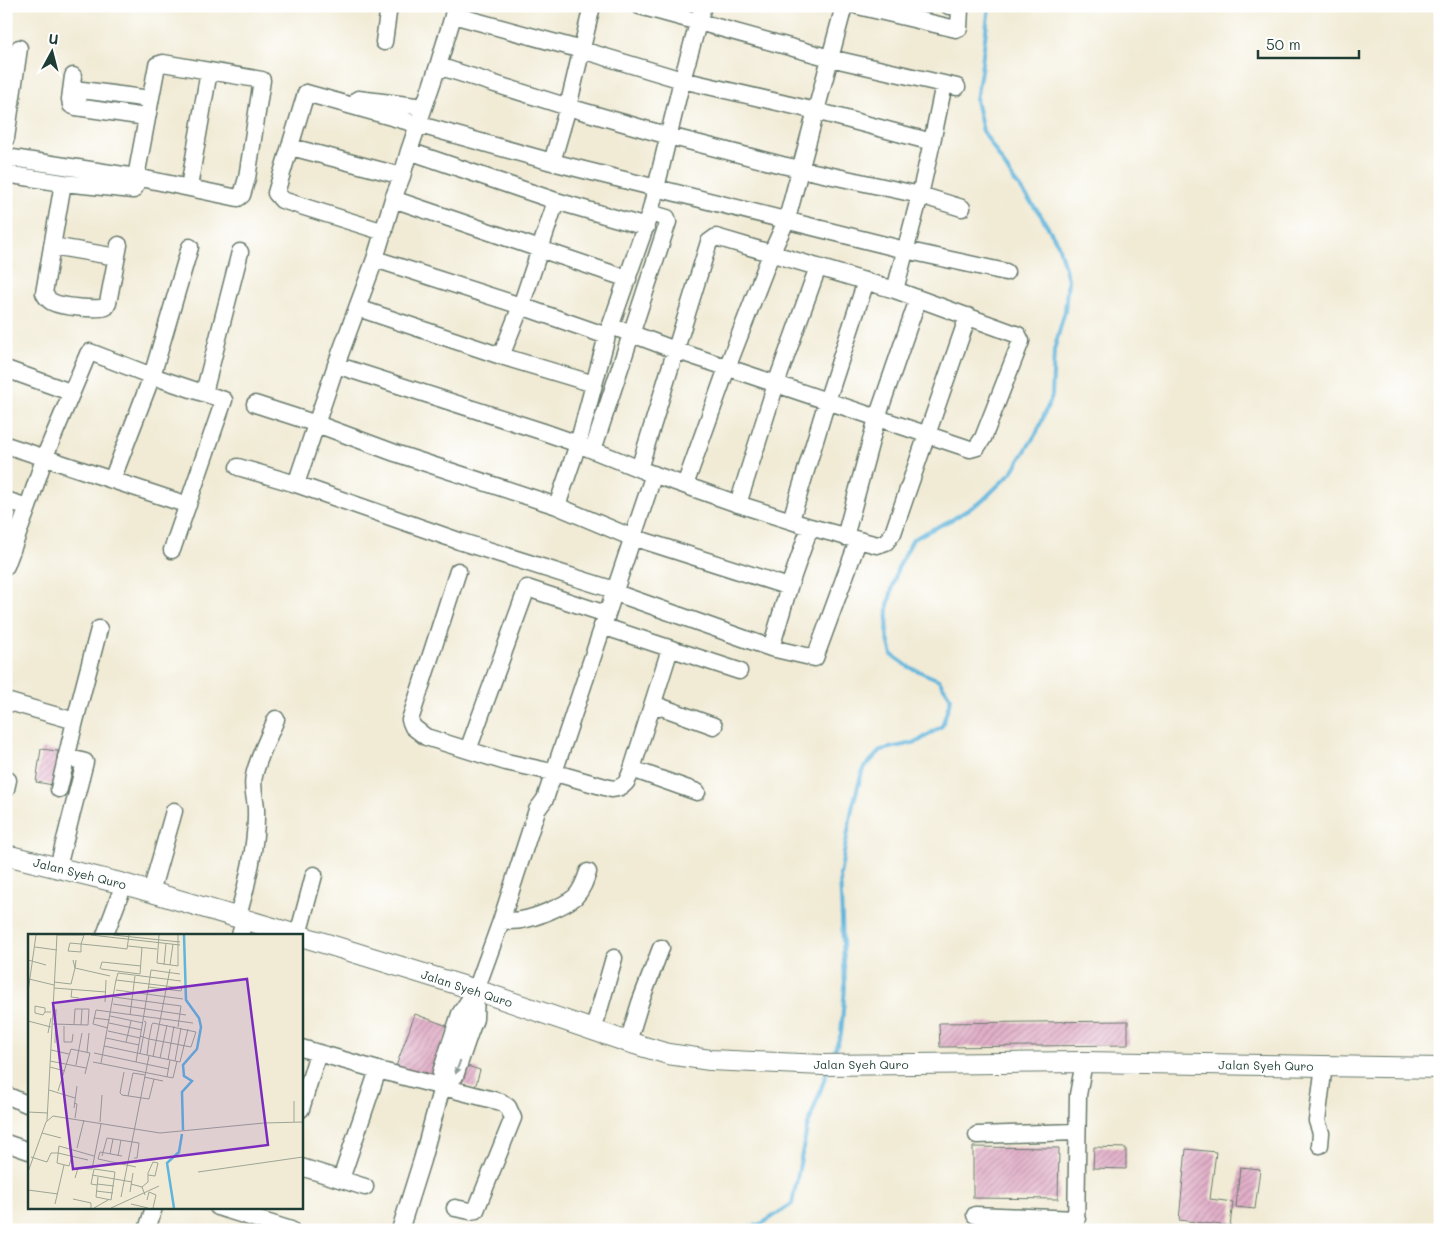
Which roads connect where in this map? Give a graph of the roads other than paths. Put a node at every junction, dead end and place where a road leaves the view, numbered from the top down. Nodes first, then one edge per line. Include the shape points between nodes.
1 (390, 6) edge
2 (592, 6) edge
3 (640, 6) edge
4 (702, 6) edge
5 (844, 6) edge
6 (858, 6) edge
7 (949, 6) edge
8 (455, 11) edge
9 (698, 23) junction
10 (384, 42) dead end
11 (19, 48) dead end
12 (582, 50) junction
13 (830, 58) junction
14 (438, 66) junction
15 (208, 70) junction
16 (73, 76) dead end
17 (682, 80) junction
18 (306, 93) junction
19 (150, 99) junction
20 (76, 107) junction
21 (568, 107) junction
22 (424, 108) junction
23 (816, 111) junction
24 (146, 117) junction
25 (418, 125) junction
26 (668, 136) junction
27 (6, 138) edge
28 (932, 142) junction
29 (291, 147) junction
30 (408, 151) junction
31 (6, 157) edge
32 (552, 162) junction
33 (800, 168) junction
34 (6, 174) edge
35 (402, 176) junction
36 (136, 177) junction
37 (63, 183) junction
38 (189, 187) junction
39 (657, 187) junction
40 (920, 196) junction
41 (393, 199) junction
42 (556, 201) junction
43 (962, 208) dead end
44 (787, 219) junction
45 (648, 220) junction
46 (384, 232) junction
47 (52, 246) junction
48 (190, 247) dead end
49 (540, 248) junction
50 (905, 250) junction
51 (240, 252) dead end
52 (771, 254) junction
53 (375, 260) junction
54 (818, 267) junction
55 (1006, 272) dead end
56 (628, 279) junction
57 (866, 281) junction
58 (895, 290) junction
59 (918, 299) junction
60 (521, 306) junction
61 (358, 308) junction
62 (968, 316) junction
63 (609, 331) junction
64 (631, 335) junction
65 (675, 350) junction
66 (501, 356) junction
67 (336, 365) junction
68 (727, 368) junction
69 (6, 369) edge
70 (152, 376) junction
71 (594, 384) junction
72 (776, 384) junction
73 (70, 392) junction
74 (204, 393) junction
75 (827, 401) junction
76 (255, 404) dead end
77 (877, 418) junction
78 (317, 424) junction
79 (926, 434) junction
80 (578, 444) junction
81 (6, 445) edge
82 (593, 450) junction
83 (45, 456) junction
84 (238, 467) dead end
85 (647, 472) junction
86 (112, 480) junction
87 (296, 484) junction
88 (685, 485) junction
89 (6, 500) edge
90 (738, 504) junction
91 (188, 505) junction
92 (557, 506) junction
93 (28, 507) junction
94 (791, 520) junction
95 (810, 527) junction
96 (629, 536) junction
97 (852, 539) junction
98 (172, 550) dead end
99 (7, 560) edge
100 (458, 571) dead end
101 (788, 587) junction
102 (610, 590) junction
103 (603, 617) junction
104 (98, 629) dead end
105 (771, 648) junction
106 (670, 649) junction
107 (739, 671) dead end
108 (6, 701) edge
109 (653, 704) junction
110 (276, 719) dead end
111 (75, 721) junction
112 (714, 726) dead end
113 (468, 750) junction
114 (66, 757) junction
115 (632, 769) junction
116 (548, 771) junction
117 (59, 789) dead end
118 (697, 792) dead end
119 (174, 811) dead end
120 (6, 855) edge
121 (58, 867) junction
122 (588, 872) dead end
123 (314, 875) dead end
124 (124, 884) junction
125 (151, 892) junction
126 (501, 921) junction
127 (241, 923) edge
128 (105, 934) edge
129 (292, 934) edge
130 (297, 934) edge
131 (302, 936) edge
132 (661, 948) dead end
133 (614, 958) dead end
134 (476, 990) junction
135 (593, 1031) junction
136 (628, 1042) junction
137 (302, 1048) edge
138 (318, 1053) junction
139 (1084, 1062) junction
140 (1324, 1065) junction
141 (1440, 1068) edge
142 (378, 1070) junction
143 (442, 1087) junction
144 (6, 1095) edge
145 (28, 1105) edge
146 (302, 1106) edge
147 (1077, 1132) junction
148 (977, 1135) dead end
149 (6, 1142) edge
150 (1320, 1145) dead end
151 (28, 1151) edge
152 (302, 1167) edge
153 (341, 1179) junction
154 (365, 1187) dead end
155 (154, 1208) edge
156 (221, 1208) edge
157 (454, 1208) dead end
158 (975, 1215) dead end
159 (1076, 1224) edge
160 (147, 1230) edge
161 (292, 1230) edge
162 (400, 1230) edge

1 - 10 street
2 - 12 street
3 - 9 street
4 - 9 street
5 - 13 street
6 - 7 street via 959,28 960,10 958,6
8 - 12 street
8 - 14 street
9 - 13 street
9 - 17 street
11 - 27 street
12 - 17 street
12 - 21 street
13 - 23 street
13 - 28 street via 951,86
14 - 21 street
14 - 22 street
15 - 19 street via 158,63
15 - 38 street
15 - 38 street via 262,80 247,178 238,198
16 - 20 street via 70,99 71,105
17 - 23 street
17 - 26 street
18 - 22 street
18 - 25 street
18 - 29 street
19 - 20 street via 80,90
19 - 24 street
20 - 24 street
21 - 26 street
21 - 32 street
22 - 25 street
23 - 28 street
23 - 33 street
24 - 36 street
25 - 30 street
25 - 32 street
26 - 33 street
26 - 39 street
28 - 40 street
29 - 35 street
29 - 46 street via 276,193 280,199
30 - 35 street
30 - 42 street
31 - 36 street
32 - 39 street
33 - 40 street
33 - 44 street
34 - 37 street
35 - 41 street
36 - 37 street via 135,187 131,190
36 - 38 street
37 - 47 street
39 - 44 street
39 - 45 street
40 - 43 street
40 - 50 street
41 - 46 street
41 - 49 street
42 - 45 street
42 - 49 street
44 - 50 street
44 - 52 street
45 - 56 street
45 - 64 street via 667,218 668,222
46 - 53 street
47 - 47 street via 44,293 50,300 99,309 106,307 118,251
48 - 70 street
49 - 56 street
49 - 60 street
50 - 55 street
50 - 58 street
51 - 74 street
52 - 54 street
52 - 65 street via 721,237 709,242
52 - 68 street
53 - 60 street
53 - 61 street
54 - 57 street
54 - 72 street
56 - 63 street
57 - 58 street
57 - 75 street
58 - 59 street
59 - 62 street
59 - 77 street
60 - 63 street
60 - 66 street
61 - 66 street
61 - 67 street
62 - 79 street
62 - 79 street via 1018,335 1021,343 977,447 970,448
63 - 64 street
63 - 71 street
64 - 65 street
64 - 82 street
65 - 68 street
65 - 85 street
66 - 71 street
67 - 78 street
67 - 80 street
68 - 72 street
68 - 88 street
69 - 73 street
70 - 73 street via 90,352
70 - 74 street
70 - 86 street
71 - 80 street
72 - 75 street
72 - 90 street
73 - 83 street
74 - 91 street via 224,400
75 - 77 street
75 - 94 street
76 - 78 street
77 - 79 street
77 - 97 street
78 - 87 street
78 - 92 street
79 - 97 street via 892,533 886,542 877,545
80 - 82 street
80 - 92 street
81 - 83 street
82 - 85 street
83 - 86 street
83 - 93 street
84 - 87 street
85 - 88 street
85 - 96 street
86 - 91 street
87 - 102 street
88 - 90 street
89 - 93 street
90 - 94 street
91 - 98 street
92 - 96 street
93 - 99 street
94 - 95 street
95 - 97 street
95 - 101 street
96 - 101 street
96 - 102 street
97 - 105 street via 815,658
100 - 113 street via 410,720 413,727 426,737
101 - 105 street
102 - 103 street
102 - 105 street
103 - 106 street
103 - 113 street via 527,588
103 - 116 street
104 - 111 street
106 - 107 street
106 - 109 street
108 - 111 street
109 - 112 street
109 - 115 street
110 - 127 street via 254,777 255,832
111 - 114 street
113 - 116 street
114 - 117 street
114 - 121 street via 85,762
115 - 116 street via 626,784 612,789
115 - 118 street
116 - 126 street via 545,798 537,810
119 - 125 street
120 - 121 main road, Jalan Syeh Quro
121 - 124 main road, Jalan Syeh Quro
122 - 126 street via 580,891 567,902 536,916
123 - 130 street
124 - 125 main road, Jalan Syeh Quro
124 - 128 street
125 - 127 main road, Jalan Syeh Quro
126 - 134 street
127 - 129 main road, Jalan Syeh Quro
131 - 134 main road, Jalan Syeh Quro
132 - 136 street
133 - 135 street
134 - 135 main road, Jalan Syeh Quro
134 - 143 street via 460,1014 441,1072
135 - 136 main road, Jalan Syeh Quro
136 - 139 main road, Jalan Syeh Quro via 668,1054 710,1060 823,1065
137 - 138 street
138 - 142 street
138 - 146 street
139 - 140 main road, Jalan Syeh Quro
139 - 147 street via 1078,1095
140 - 141 main road, Jalan Syeh Quro
140 - 150 street via 1317,1121
142 - 143 street
142 - 153 street
143 - 157 street via 501,1102 508,1107 513,1118 476,1210 470,1212
143 - 162 street
144 - 145 street
147 - 148 street
147 - 159 street
149 - 151 street
152 - 153 street
153 - 154 street
155 - 160 street
156 - 161 street
158 - 159 street

